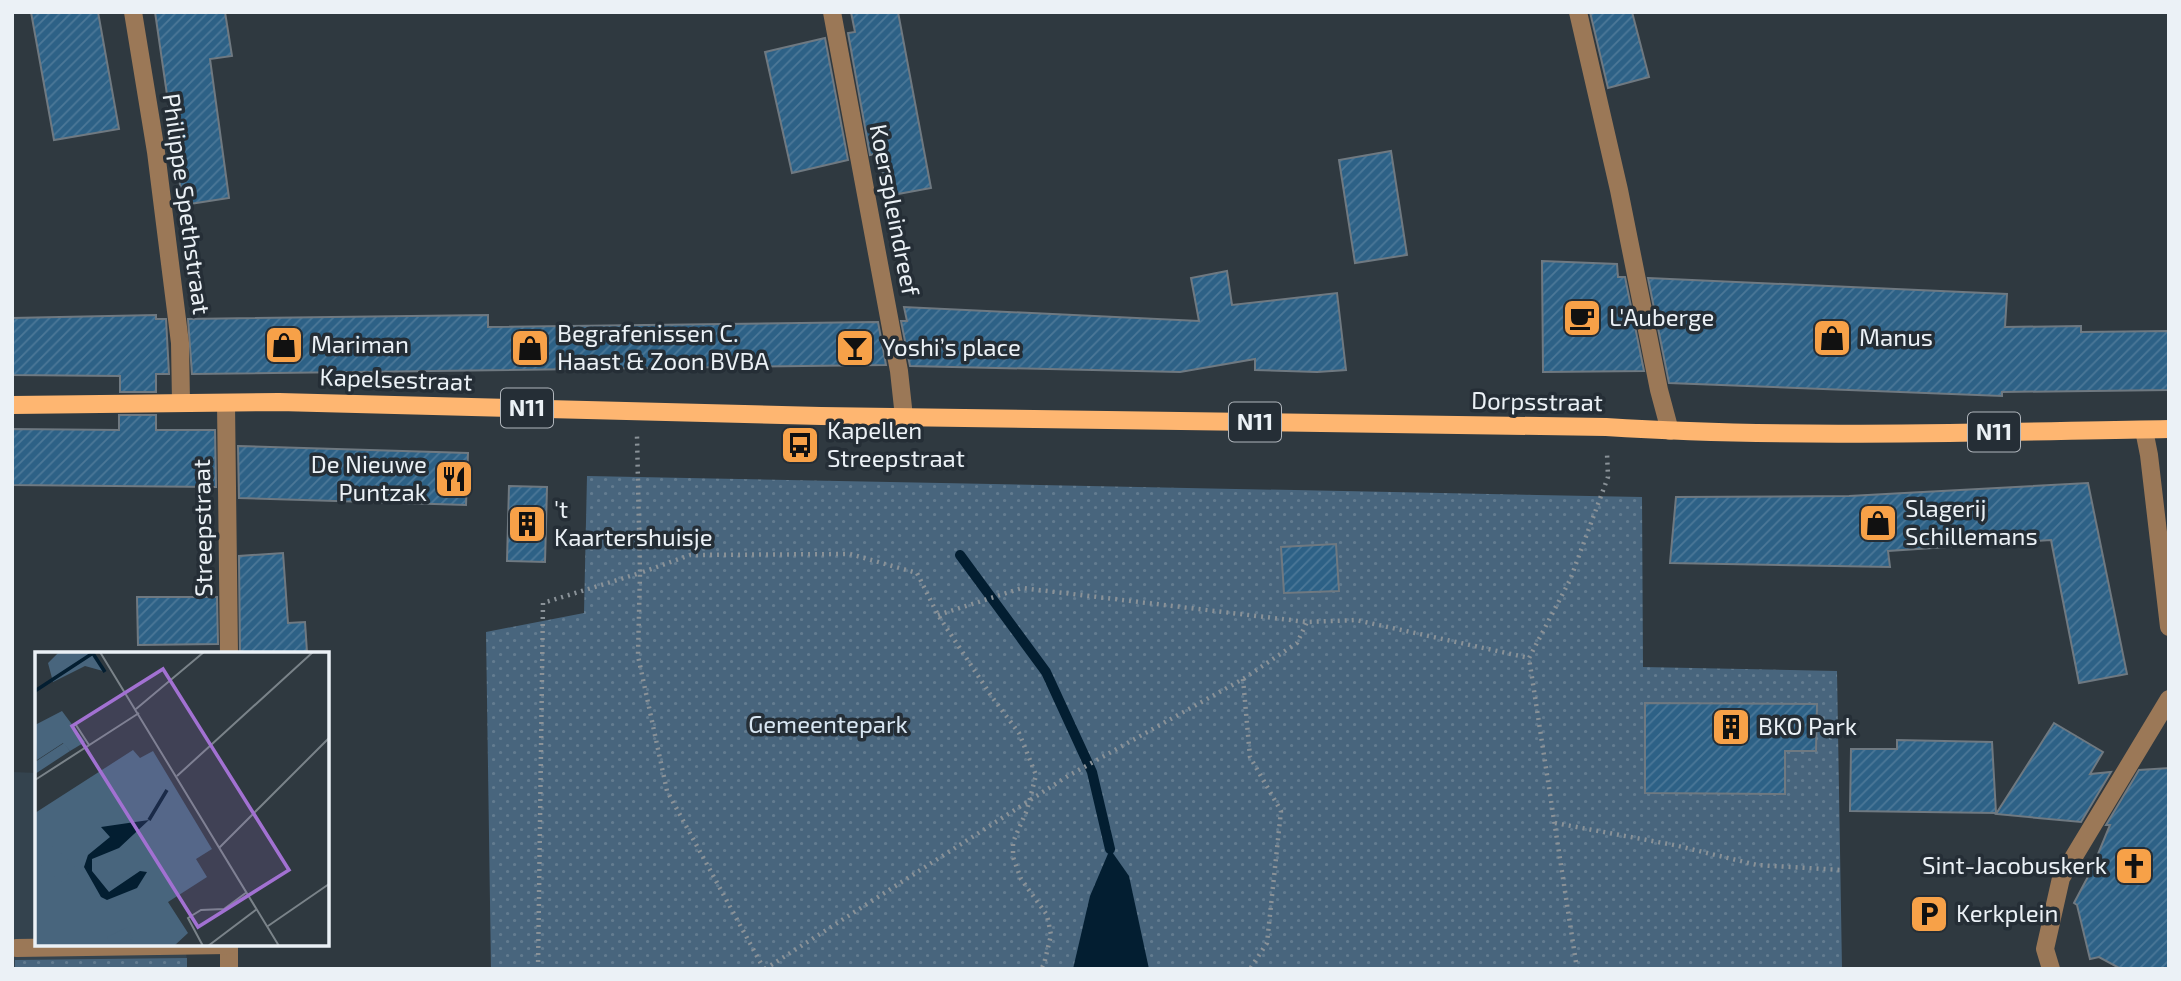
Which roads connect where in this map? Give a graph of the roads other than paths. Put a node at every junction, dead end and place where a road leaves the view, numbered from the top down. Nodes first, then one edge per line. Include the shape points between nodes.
1 (133, 12) edge
2 (832, 12) edge
3 (1578, 12) edge
4 (181, 403) junction
5 (226, 403) junction
6 (12, 405) edge
7 (904, 417) junction
8 (2169, 429) edge
9 (2144, 430) junction
10 (1670, 431) junction
11 (2169, 628) edge
12 (229, 652) edge
13 (2169, 699) edge
14 (122, 946) edge
15 (229, 946) edge
16 (16, 947) dead end
17 (229, 969) edge
18 (2051, 969) edge

1 - 4 street, Philippe Spethstraat via 180,343
2 - 7 street, Koerspleindreef
3 - 10 street
4 - 5 main road, Kapelsestraat / N11
4 - 6 main road, Kapelsestraat / N11
5 - 7 main road, Kapelsestraat / N11
5 - 12 street, Streepstraat
7 - 10 main road, Dorpsstraat / N11
8 - 9 main road, Dorpsstraat / N11
9 - 10 main road, Dorpsstraat / N11
9 - 11 street
13 - 18 street via 2061,878 2045,949
14 - 16 street
15 - 17 street

